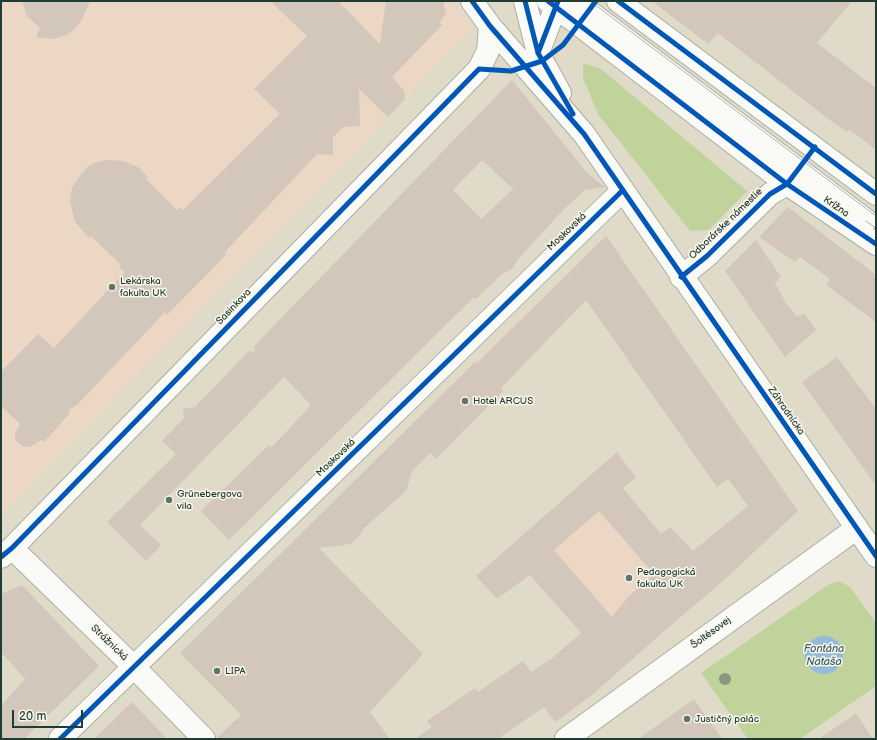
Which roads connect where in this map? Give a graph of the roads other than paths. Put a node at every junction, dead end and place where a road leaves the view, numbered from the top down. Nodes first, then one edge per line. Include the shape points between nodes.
1 (472, 1) edge
2 (525, 1) edge
3 (618, 1) edge
4 (559, 2) edge
5 (490, 26) junction
6 (538, 53) junction
7 (584, 134) junction
8 (787, 184) junction
9 (623, 190) junction
10 (876, 194) edge
11 (876, 244) edge
12 (681, 277) junction
13 (856, 528) junction
14 (7, 553) edge
15 (876, 556) edge
16 (134, 667) junction
17 (60, 739) edge
18 (204, 739) edge
19 (566, 739) edge

1 - 5 street
2 - 6 street
3 - 10 street
4 - 6 street
4 - 8 street
4 - 11 street via 866,220
5 - 7 street
5 - 14 street, Sasinkova via 488,51 479,69
6 - 7 street
7 - 9 street
8 - 11 street, Krížna
8 - 12 street, Odborárske námestie via 770,194 707,256
9 - 12 street
9 - 16 street, Moskovská
12 - 13 street, Záhradnícka
13 - 15 street, Záhradnícka
13 - 19 street, Šoltésovej
14 - 16 street, Strážnická
16 - 17 street, Moskovská
16 - 18 street, Strážnická

